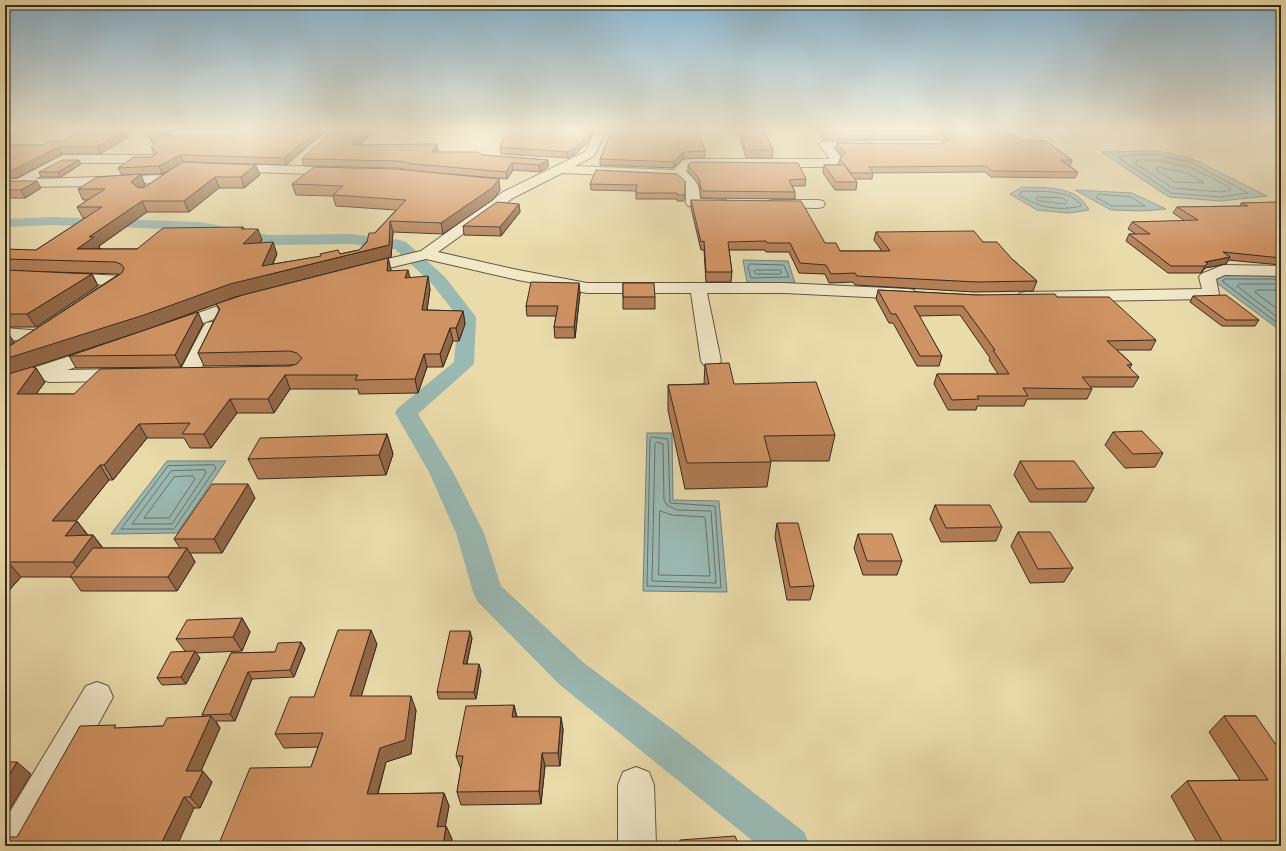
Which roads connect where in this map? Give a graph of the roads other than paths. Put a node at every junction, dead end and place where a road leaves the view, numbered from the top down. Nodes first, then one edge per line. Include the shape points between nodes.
1 (44, 170) edge
2 (306, 170) edge
3 (554, 170) edge
4 (640, 170) edge
5 (680, 170) edge
6 (176, 171) edge
7 (353, 172) edge
8 (680, 174) junction
9 (164, 179) junction
10 (5, 183) edge
11 (20, 183) junction
12 (501, 184) dead end
13 (525, 186) junction
14 (144, 193) edge
15 (733, 203) edge
16 (757, 203) edge
17 (818, 204) dead end
18 (416, 256) junction
19 (1281, 271) edge
20 (346, 274) edge
21 (53, 278) edge
22 (698, 287) junction
23 (922, 295) edge
24 (264, 296) edge
25 (1014, 297) edge
26 (95, 298) edge
27 (203, 316) junction
28 (158, 333) edge
29 (5, 334) edge
30 (120, 346) edge
31 (18, 349) edge
32 (711, 361) dead end
33 (211, 374) edge
34 (140, 375) edge
35 (29, 376) junction
36 (5, 384) edge
37 (97, 697) dead end
38 (636, 785) dead end
39 (11, 846) edge
40 (637, 846) edge

1 - 11 street
2 - 7 street
3 - 13 street
4 - 8 street
5 - 8 street
6 - 9 street
8 - 15 street via 689,179 694,190 693,203
9 - 11 street
9 - 14 street
10 - 11 street
12 - 13 street
13 - 18 street
16 - 17 street via 795,199
18 - 20 street
18 - 22 street via 587,288
19 - 25 street via 1223,270 1208,277 1211,294
21 - 26 street via 121,281
22 - 23 street via 784,288
22 - 32 street
24 - 27 street
27 - 28 street
27 - 33 street via 215,321 180,375
29 - 31 street via 43,331
30 - 35 street
34 - 35 street
35 - 36 street
37 - 39 street
38 - 40 street

